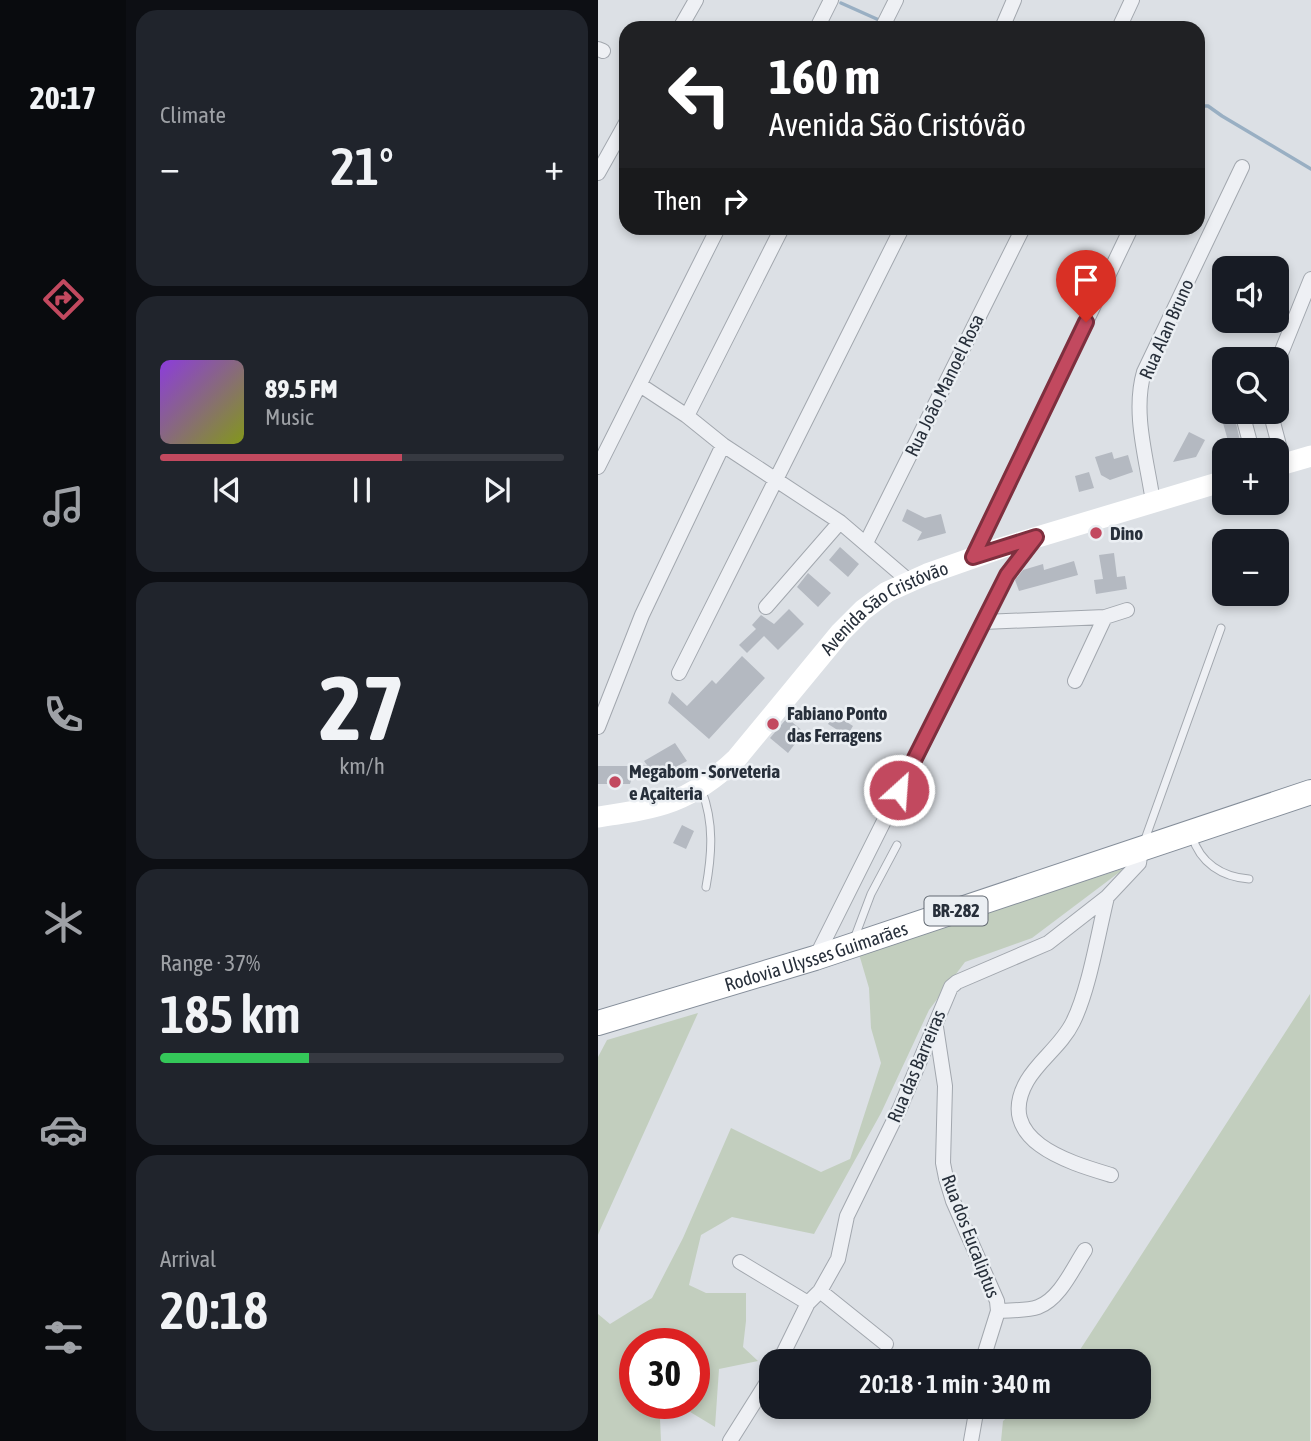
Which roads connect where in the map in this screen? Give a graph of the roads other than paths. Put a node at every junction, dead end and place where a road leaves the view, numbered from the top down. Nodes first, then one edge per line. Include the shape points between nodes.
1 (696, 0) edge
2 (831, 0) edge
3 (896, 0) edge
4 (1014, 0) edge
5 (1132, 0) edge
6 (684, 21) edge
7 (820, 21) edge
8 (886, 21) edge
9 (1005, 21) edge
10 (1122, 21) edge
11 (619, 136) edge
12 (1242, 167) dead end
13 (598, 173) edge
14 (715, 235) edge
15 (778, 235) edge
16 (898, 235) edge
17 (1020, 235) edge
18 (1128, 235) edge
19 (1310, 279) edge
20 (1283, 347) edge
21 (640, 385) junction
22 (687, 416) junction
23 (723, 445) junction
24 (1310, 456) edge
25 (1289, 463) edge
26 (598, 467) edge
27 (775, 477) junction
28 (1212, 485) edge
29 (1153, 502) junction
30 (840, 522) junction
31 (1036, 537) junction
32 (866, 543) junction
33 (973, 557) junction
34 (909, 581) junction
35 (766, 607) dead end
36 (1127, 610) dead end
37 (1105, 617) junction
38 (983, 622) junction
39 (1221, 628) dead end
40 (678, 673) dead end
41 (1075, 681) dead end
42 (598, 727) edge
43 (700, 788) junction
44 (1310, 792) edge
45 (598, 817) edge
46 (1191, 832) junction
47 (897, 845) dead end
48 (1141, 849) junction
49 (1249, 879) dead end
50 (706, 887) dead end
51 (1107, 898) junction
52 (852, 946) junction
53 (815, 958) junction
54 (598, 1023) edge
55 (936, 1025) junction
56 (1111, 1175) dead end
57 (1085, 1250) dead end
58 (740, 1262) dead end
59 (820, 1291) junction
60 (809, 1303) junction
61 (998, 1311) junction
62 (886, 1344) dead end
63 (786, 1349) edge
64 (986, 1349) edge
65 (759, 1395) edge
66 (975, 1419) edge
67 (730, 1441) edge
68 (971, 1441) edge

1 - 6 street
2 - 7 street
3 - 8 street
4 - 9 street
5 - 10 street
11 - 13 street
12 - 29 street, Rua Alan Bruno via 1140,384 1139,410
14 - 21 street
15 - 22 street
16 - 27 street
17 - 32 street, Rua João Manoel Rosa
18 - 33 street
19 - 20 street
21 - 22 street
21 - 26 street
22 - 23 street
23 - 27 street
23 - 42 street via 642,615
24 - 25 main road
27 - 30 street
27 - 40 street
28 - 29 main road, Avenida São Cristóvão
29 - 31 main road, Avenida São Cristóvão
30 - 32 street
30 - 35 street
31 - 33 main road, Avenida São Cristóvão
31 - 38 street via 1007,575
32 - 34 street
33 - 34 main road, Avenida São Cristóvão
34 - 43 main road, Avenida São Cristóvão via 863,610 737,758
36 - 37 street
37 - 38 street
37 - 41 street
38 - 53 street
39 - 48 lane
43 - 45 main road, Avenida São Cristóvão via 675,802
43 - 50 lane via 709,811 711,838
44 - 46 highway, Rodovia Ulysses Guimarães / BR-282
46 - 48 highway, Rodovia Ulysses Guimarães / BR-282
46 - 49 lane via 1200,854 1214,868
47 - 52 lane via 871,894
48 - 51 street, Rua das Barreiras via 1139,863
48 - 52 highway, Rodovia Ulysses Guimarães / BR-282
51 - 55 street, Rua das Barreiras via 1048,943 957,982
51 - 56 street via 1073,1022 1027,1080 1019,1107 1028,1135 1041,1147 1075,1165
52 - 53 highway, Rodovia Ulysses Guimarães / BR-282
53 - 54 highway, Rodovia Ulysses Guimarães / BR-282
55 - 59 street, Rua das Barreiras via 847,1216 838,1259
55 - 61 street, Rua dos Eucaliptus via 945,1086 946,1178
57 - 61 street via 1049,1300 1038,1307
58 - 60 street
59 - 60 street, Rua das Barreiras
59 - 62 street
60 - 63 street, Rua das Barreiras
61 - 64 street, Rua dos Eucaliptus
65 - 67 street
66 - 68 street

